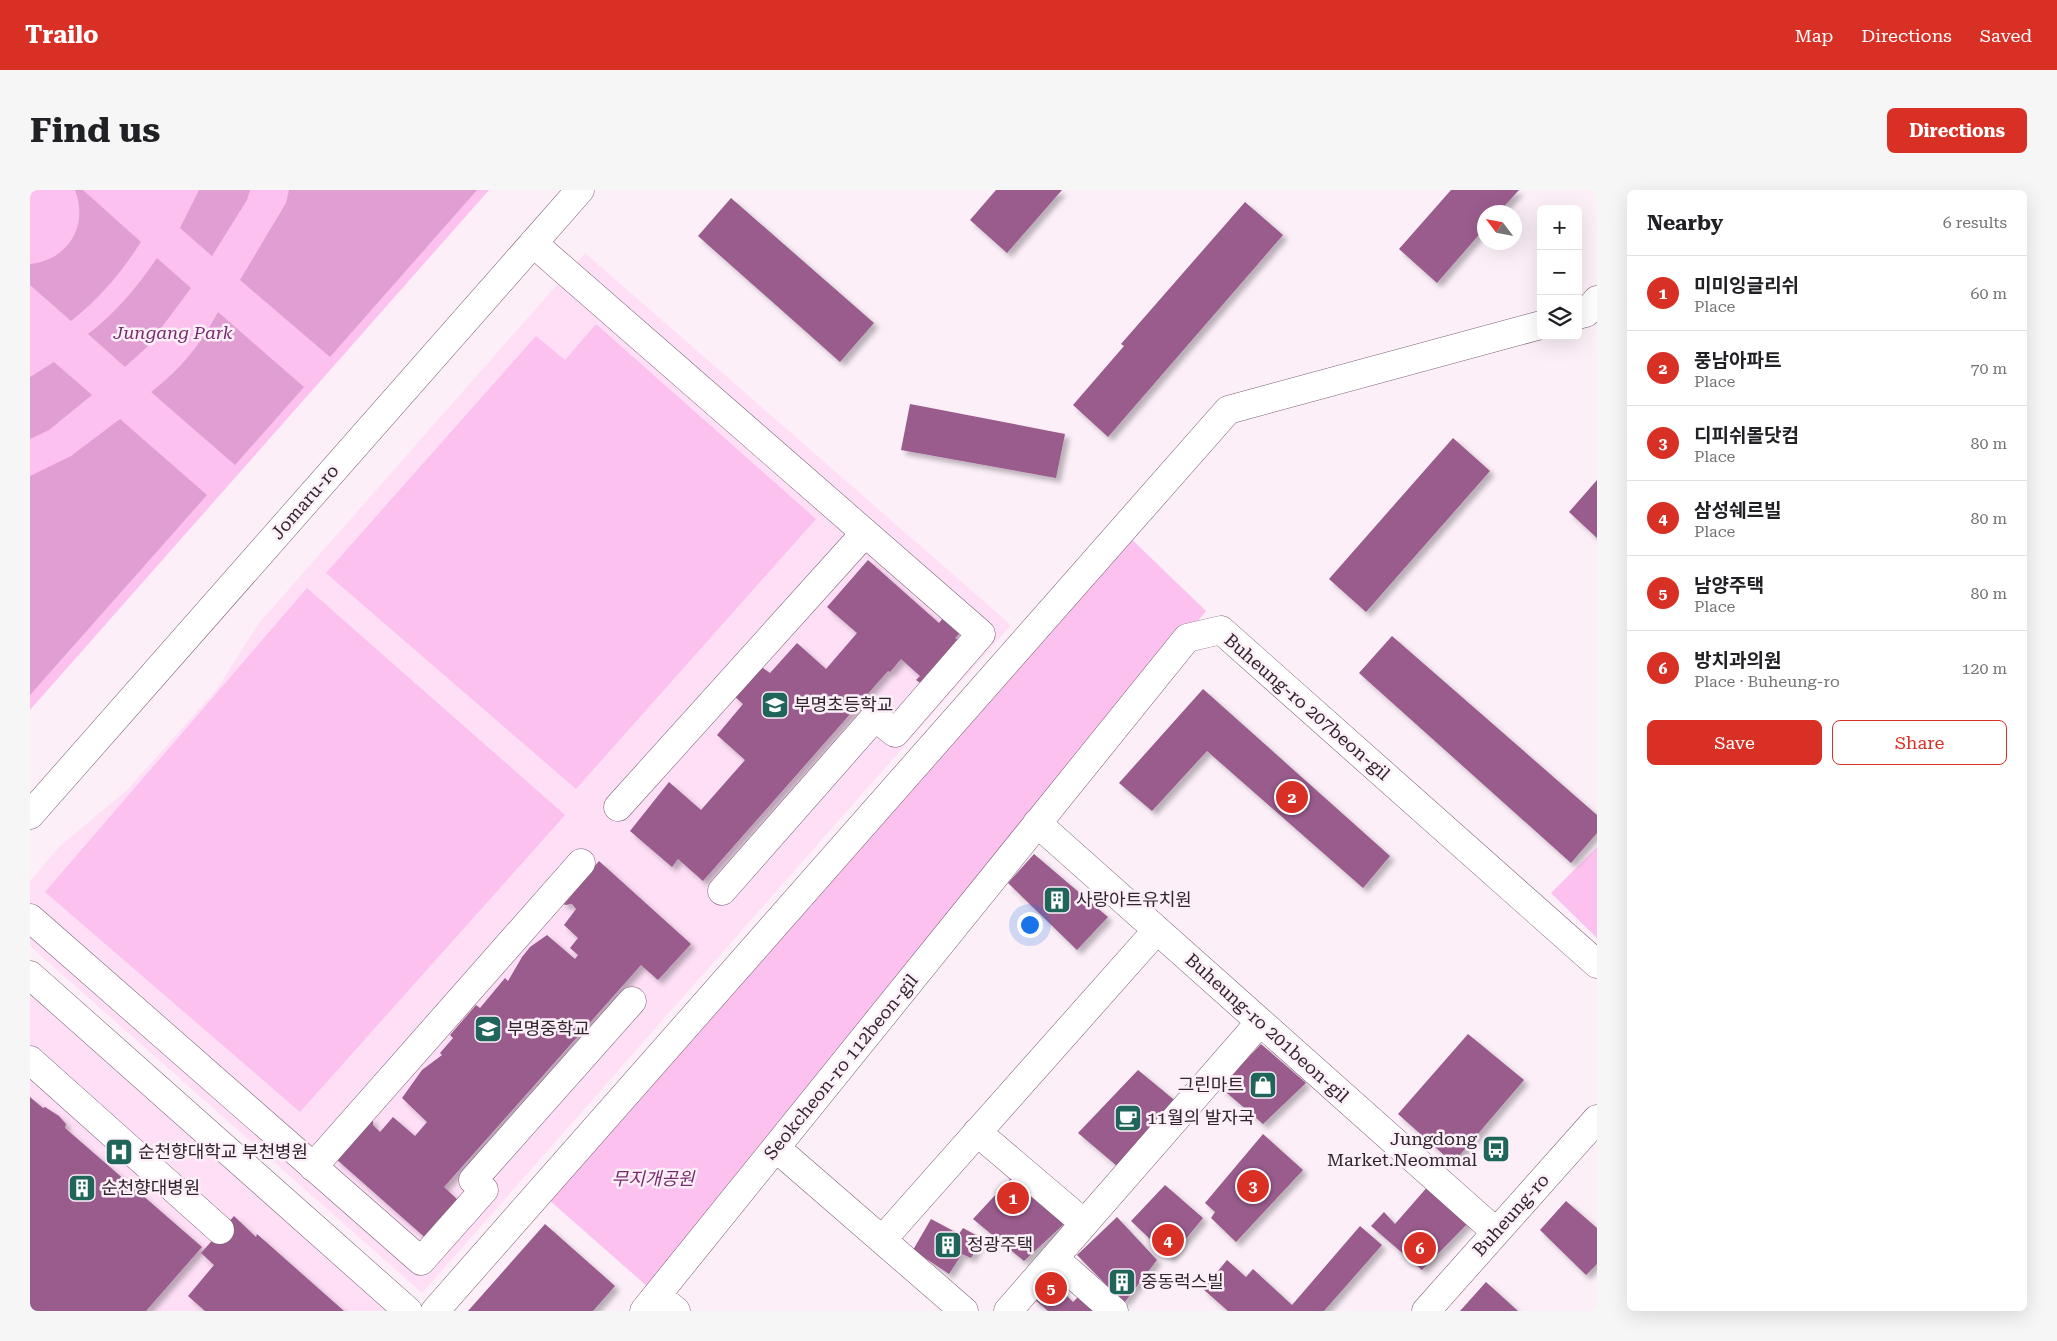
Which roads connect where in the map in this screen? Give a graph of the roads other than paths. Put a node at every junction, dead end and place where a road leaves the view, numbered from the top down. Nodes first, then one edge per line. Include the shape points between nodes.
1 (580, 190) edge
2 (533, 243) junction
3 (1597, 300) edge
4 (1582, 314) edge
5 (1537, 326) edge
6 (865, 533) junction
7 (618, 807) dead end
8 (30, 815) edge
9 (1037, 823) junction
10 (581, 864) dead end
11 (722, 891) dead end
12 (30, 918) edge
13 (1157, 930) junction
14 (1597, 964) edge
15 (30, 975) edge
16 (632, 1001) dead end
17 (1260, 1022) junction
18 (30, 1060) edge
19 (1597, 1119) edge
20 (976, 1132) junction
21 (776, 1148) junction
22 (313, 1167) junction
23 (1084, 1223) junction
24 (220, 1230) dead end
25 (1496, 1232) junction
26 (882, 1240) junction
27 (1054, 1258) junction
28 (659, 1306) edge
29 (408, 1311) edge
30 (435, 1311) edge
31 (964, 1311) edge
32 (1008, 1311) edge
33 (1114, 1311) edge
34 (1426, 1311) edge

1 - 2 street, Jomaru-ro
2 - 6 street
2 - 8 street, Jomaru-ro
3 - 4 street
5 - 30 street via 1228,410
6 - 7 street
6 - 11 street via 981,634 895,733 875,717
9 - 13 street, Buheung-ro 201beon-gil
9 - 14 street, Buheung-ro 207beon-gil via 1186,638 1221,630
9 - 21 street, Seokcheon-ro 112beon-gil
10 - 22 street
12 - 22 street
13 - 17 street, Buheung-ro 201beon-gil
13 - 20 street
15 - 29 street
16 - 22 street via 473,1180 484,1190 421,1261
17 - 23 street
17 - 25 street, Buheung-ro 201beon-gil
18 - 24 street
19 - 25 street, Buheung-ro
20 - 23 street
20 - 26 street
21 - 26 street
21 - 28 street, Seokcheon-ro 112beon-gil
23 - 27 street
25 - 34 street, Buheung-ro
26 - 31 street
27 - 32 street
27 - 33 street

